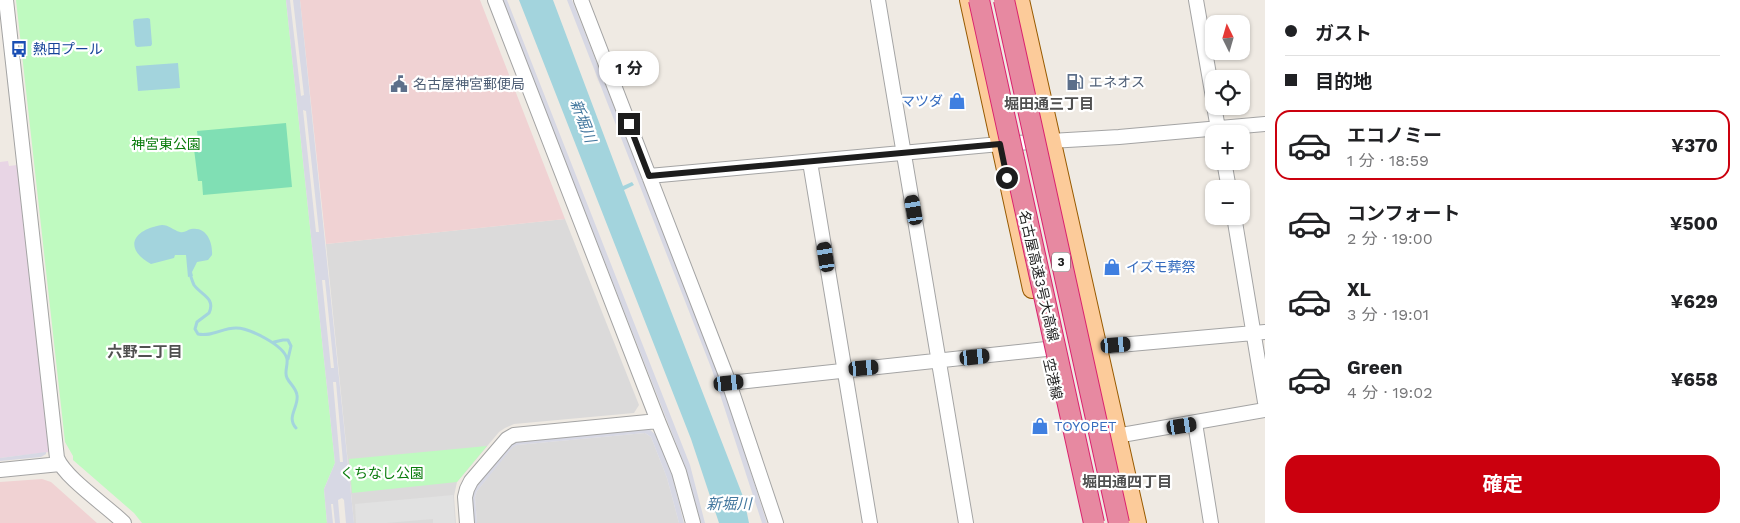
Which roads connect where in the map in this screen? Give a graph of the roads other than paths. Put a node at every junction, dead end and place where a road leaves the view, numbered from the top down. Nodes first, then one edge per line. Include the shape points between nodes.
1 (6, 0) edge
2 (495, 0) edge
3 (581, 0) edge
4 (878, 0) edge
5 (969, 0) edge
6 (979, 0) edge
7 (1004, 0) edge
8 (1020, 0) edge
9 (1196, 0) edge
10 (1208, 70) edge
11 (1265, 124) edge
12 (1250, 126) edge
13 (1205, 132) edge
14 (1051, 142) junction
15 (1000, 144) junction
16 (904, 154) junction
17 (810, 162) junction
18 (649, 176) junction
19 (1236, 225) edge
20 (1259, 332) edge
21 (1097, 347) junction
22 (1046, 349) junction
23 (940, 361) junction
24 (845, 370) junction
25 (729, 383) junction
26 (1265, 402) edge
27 (1265, 410) edge
28 (658, 421) junction
29 (1195, 423) junction
30 (1116, 436) junction
31 (60, 464) junction
32 (0, 470) edge
33 (124, 523) edge
34 (467, 523) edge
35 (693, 523) edge
36 (776, 523) edge
37 (870, 523) edge
38 (966, 523) edge
39 (1086, 523) edge
40 (1094, 523) edge
41 (1119, 523) edge
42 (1137, 523) edge
43 (1211, 523) edge

1 - 31 street
2 - 28 street
3 - 18 street
4 - 16 street
5 - 15 main road, 空港線
6 - 40 highway, 名古屋高速3号大高線 / 3, bridge
7 - 41 highway, 名古屋高速3号大高線 / 3, bridge
8 - 14 main road
9 - 10 street
11 - 12 street
13 - 14 street
14 - 15 street
14 - 21 main road
15 - 16 street
15 - 22 main road, 空港線
16 - 17 street
16 - 23 street
17 - 18 street
17 - 24 street
18 - 25 street
19 - 20 street
20 - 21 street
20 - 26 street
21 - 30 main road
22 - 23 street
22 - 39 main road, 空港線
23 - 24 street
23 - 38 street
24 - 25 street
24 - 37 street
25 - 36 street
27 - 29 street
28 - 34 street via 514,435 471,482 465,497
28 - 35 street via 679,472
29 - 30 street
29 - 43 street
30 - 42 main road
31 - 32 street
31 - 33 street

